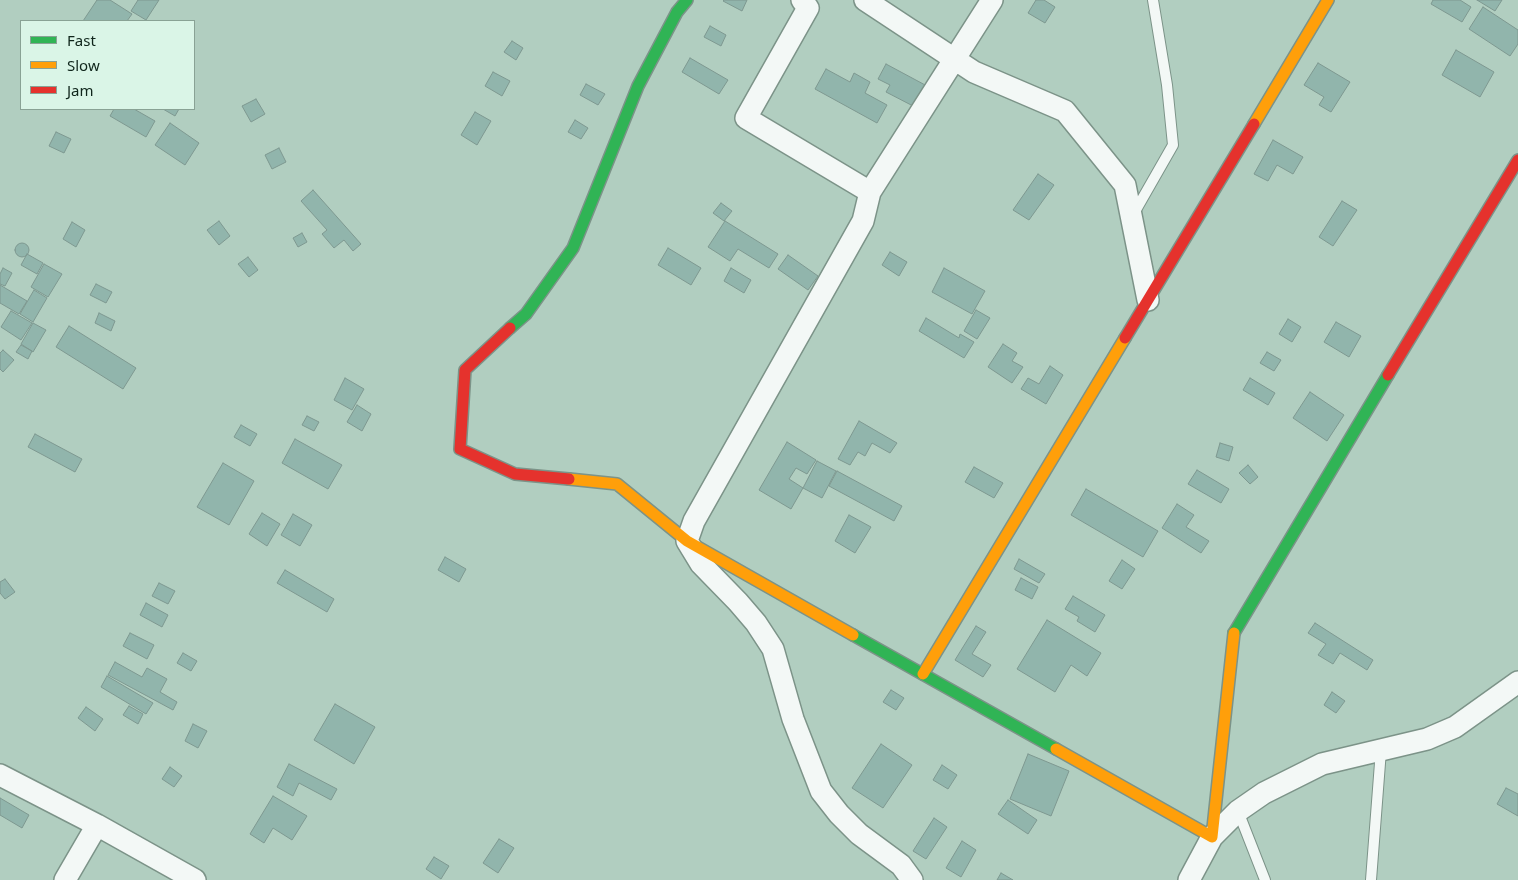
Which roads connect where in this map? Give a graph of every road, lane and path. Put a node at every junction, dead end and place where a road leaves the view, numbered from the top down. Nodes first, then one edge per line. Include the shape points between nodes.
1 (687, 0) edge
2 (802, 0) edge
3 (865, 0) edge
4 (992, 0) edge
5 (1153, 0) edge
6 (1328, 0) edge
7 (954, 59) junction
8 (1518, 160) edge
9 (870, 192) junction
10 (1132, 218) junction
11 (1148, 300) junction
12 (687, 541) junction
13 (923, 674) junction
14 (1518, 682) edge
15 (1381, 750) junction
16 (0, 775) edge
17 (1238, 811) junction
18 (97, 825) junction
19 (1212, 837) junction
20 (65, 880) edge
21 (195, 880) edge
22 (912, 880) edge
23 (1189, 880) edge
24 (1264, 880) edge
25 (1371, 880) edge

1 - 12 street via 677,12 638,86 573,248 526,314 466,370 460,449 515,474 617,484
2 - 9 street via 808,8 746,118
3 - 7 street
4 - 7 street
5 - 10 lane via 1173,145
6 - 11 street
7 - 9 street
7 - 10 street via 974,72 1065,111 1125,185
8 - 19 street via 1234,634
9 - 12 street via 863,221 694,521
10 - 11 street
11 - 13 street
12 - 13 street
12 - 22 street via 701,564 756,623 773,649 793,719 821,791 859,834 900,865
13 - 19 street
14 - 15 street via 1454,727 1426,739
15 - 17 street via 1322,764 1264,793
15 - 25 lane
16 - 18 street
17 - 19 street
17 - 24 lane
18 - 20 street
18 - 21 street
19 - 23 street

